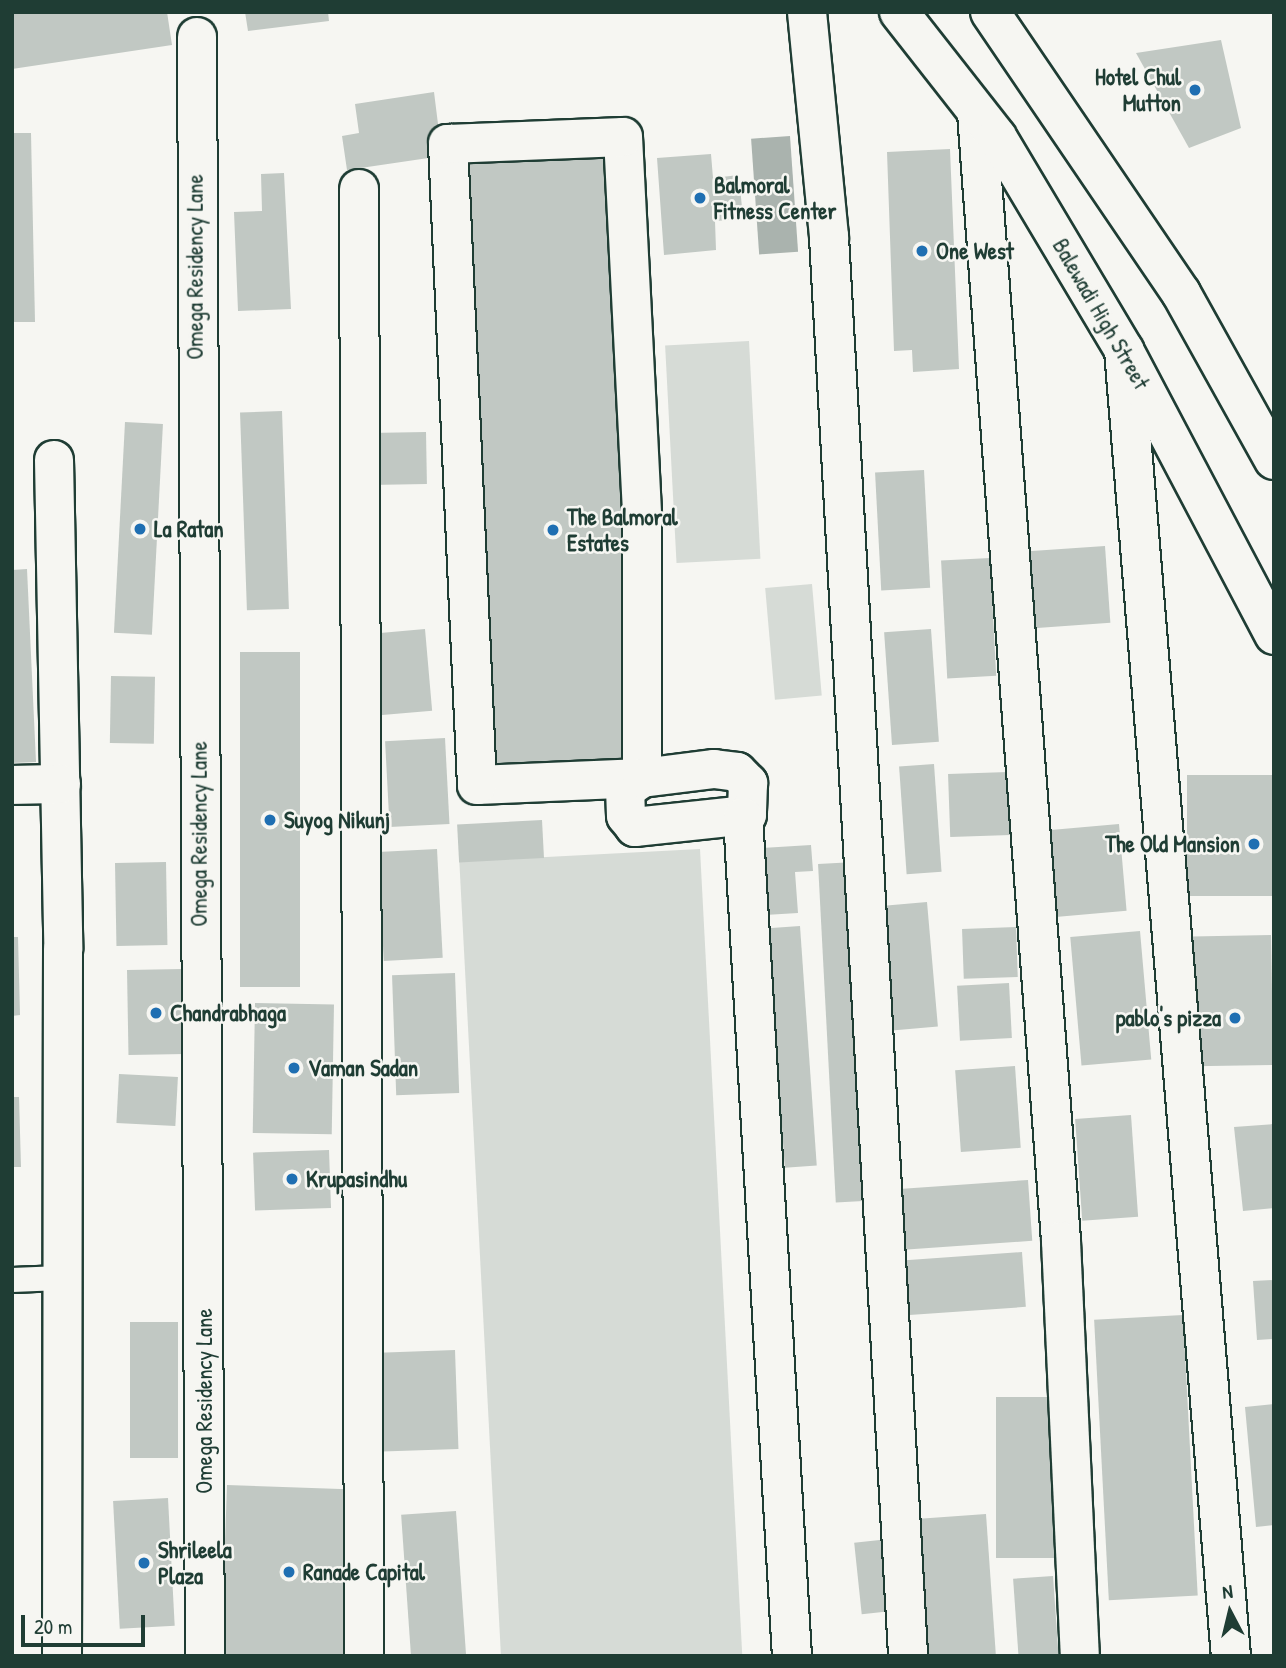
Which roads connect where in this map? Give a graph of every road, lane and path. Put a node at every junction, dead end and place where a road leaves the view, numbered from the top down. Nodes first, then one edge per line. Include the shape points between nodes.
1 (807, 12) edge
2 (899, 12) edge
3 (990, 12) edge
4 (198, 24) edge
5 (977, 113) junction
6 (359, 188) dead end
7 (1124, 351) junction
8 (54, 460) dead end
9 (1274, 460) edge
10 (1274, 635) edge
11 (642, 778) junction
12 (61, 784) junction
13 (12, 785) edge
14 (743, 817) junction
15 (61, 1278) junction
16 (12, 1280) edge
17 (62, 1656) edge
18 (205, 1656) edge
19 (364, 1656) edge
20 (792, 1656) edge
21 (908, 1656) edge
22 (1080, 1656) edge
23 (1231, 1656) edge

1 - 21 street via 830,251
2 - 5 street, Balewadi High Street
3 - 9 street via 1181,293
4 - 18 street, Omega Residency Lane via 194,98
5 - 7 street, Balewadi High Street
5 - 22 street via 1061,1241
6 - 19 street
7 - 10 street, Balewadi High Street
7 - 23 street
8 - 12 street
11 - 11 street via 642,518 624,137 448,144 477,785
11 - 14 street via 737,772 750,790
11 - 14 street via 625,790 622,803 635,827
12 - 13 street
12 - 15 street
14 - 20 street
15 - 16 lane
15 - 17 street

